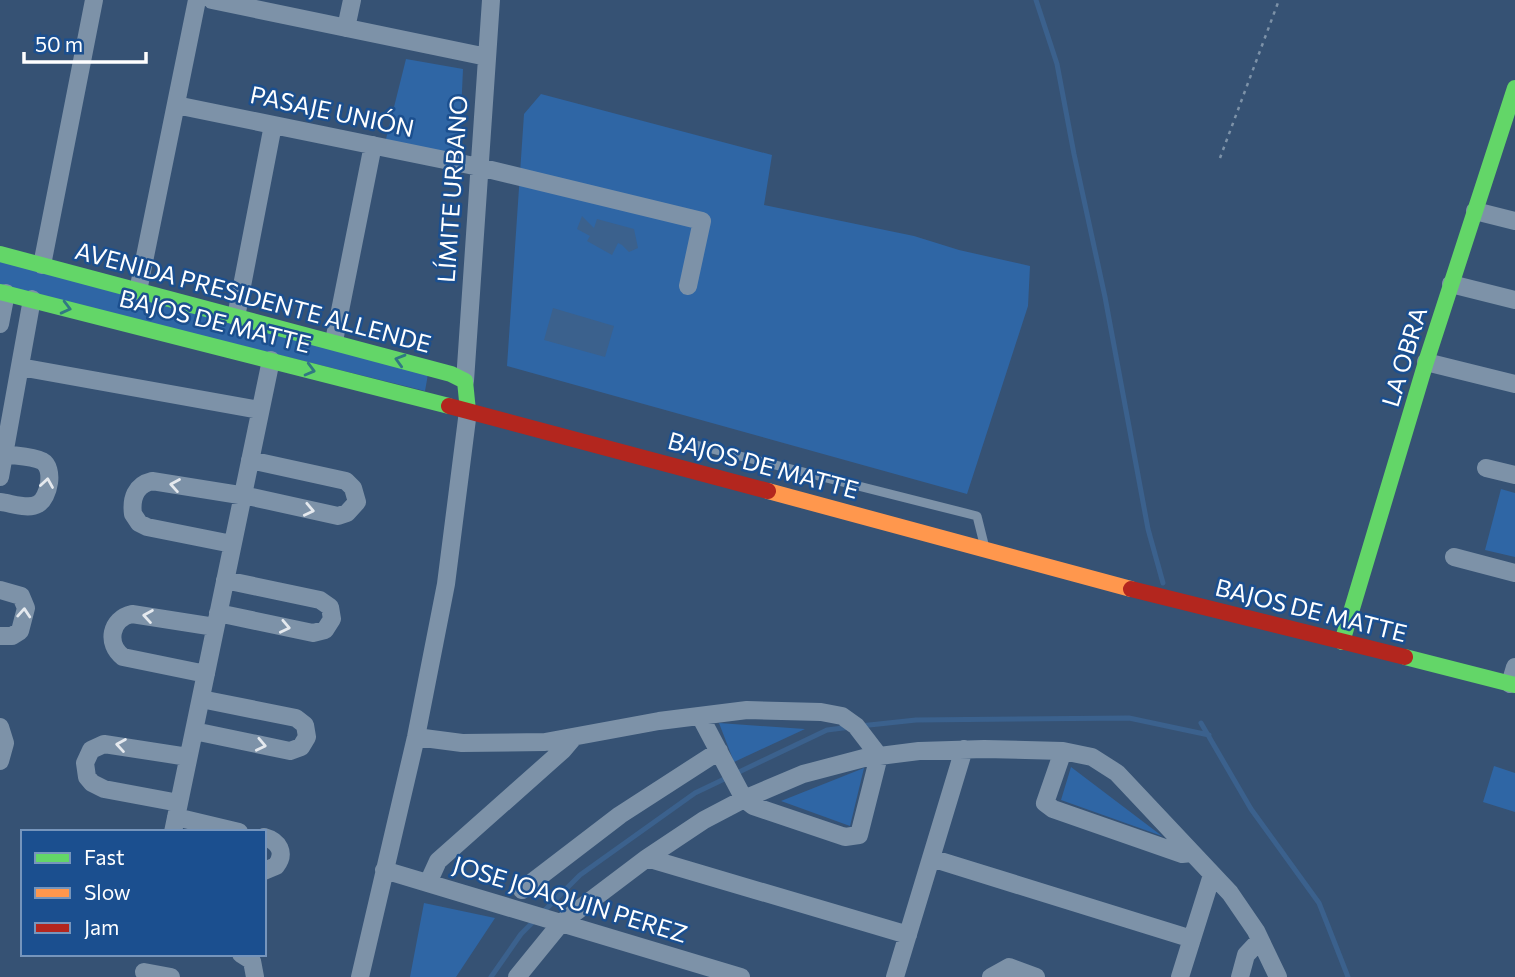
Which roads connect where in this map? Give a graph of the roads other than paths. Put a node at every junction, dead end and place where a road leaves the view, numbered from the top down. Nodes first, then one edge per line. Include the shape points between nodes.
1 (94, 0) edge
2 (197, 0) edge
3 (212, 0) edge
4 (352, 0) edge
5 (491, 0) edge
6 (243, 3) edge
7 (346, 28) junction
8 (487, 57) junction
9 (1515, 88) edge
10 (176, 104) junction
11 (273, 125) junction
12 (1507, 136) edge
13 (373, 145) junction
14 (479, 167) junction
15 (1475, 211) junction
16 (1515, 221) edge
17 (0, 254) edge
18 (42, 265) junction
19 (1451, 284) junction
20 (688, 286) dead end
21 (138, 290) junction
22 (3, 292) edge
23 (32, 299) junction
24 (1515, 300) edge
25 (236, 317) junction
26 (0, 324) edge
27 (334, 341) junction
28 (271, 360) junction
29 (1426, 362) junction
30 (20, 367) junction
31 (465, 382) junction
32 (1515, 384) edge
33 (260, 410) junction
34 (468, 411) junction
35 (696, 445) dead end
36 (4, 454) junction
37 (250, 460) junction
38 (1486, 468) dead end
39 (1515, 475) edge
40 (0, 477) edge
41 (243, 496) junction
42 (0, 502) edge
43 (232, 544) junction
44 (985, 550) junction
45 (1454, 557) dead end
46 (1515, 573) edge
47 (225, 580) junction
48 (0, 590) edge
49 (217, 620) junction
50 (0, 636) edge
51 (1342, 642) junction
52 (206, 674) junction
53 (1513, 679) edge
54 (201, 698) junction
55 (700, 716) junction
56 (0, 727) edge
57 (194, 732) junction
58 (416, 737) junction
59 (574, 737) junction
60 (964, 749) junction
61 (719, 751) junction
62 (1063, 751) junction
63 (879, 756) junction
64 (188, 757) junction
65 (0, 761) edge
66 (744, 799) junction
67 (176, 817) edge
68 (231, 830) edge
69 (266, 838) edge
70 (1192, 853) junction
71 (647, 858) junction
72 (931, 858) junction
73 (266, 870) edge
74 (384, 870) junction
75 (1213, 875) junction
76 (428, 883) junction
77 (522, 890) dead end
78 (553, 920) junction
79 (908, 935) junction
80 (1192, 939) junction
81 (1260, 940) junction
82 (244, 956) edge
83 (145, 968) edge
84 (171, 977) edge
85 (255, 977) edge
86 (360, 977) edge
87 (517, 977) edge
88 (741, 977) edge
89 (895, 977) edge
90 (991, 977) edge
91 (1036, 977) edge
92 (1180, 977) edge
93 (1240, 977) edge
94 (1278, 977) edge

1 - 18 street
2 - 10 street
3 - 6 street
4 - 7 street
5 - 8 street, LÍMITE URBANO
6 - 7 street
7 - 8 street
8 - 14 street, LÍMITE URBANO
9 - 12 main road, LA OBRA
10 - 11 street, PASAJE UNIÓN
10 - 21 street
11 - 13 street, PASAJE UNIÓN
11 - 25 street
12 - 15 main road, LA OBRA
13 - 14 street, PASAJE UNIÓN
13 - 27 street
14 - 20 street, PASAJE UNIÓN via 702,221
14 - 31 street, LÍMITE URBANO
15 - 16 street
15 - 19 main road, LA OBRA
17 - 18 main road, AVENIDA PRESIDENTE ALLENDE
18 - 21 main road, AVENIDA PRESIDENTE ALLENDE
19 - 24 street
19 - 29 main road, LA OBRA
21 - 25 main road, AVENIDA PRESIDENTE ALLENDE
22 - 23 main road, BAJOS DE MATTE
22 - 26 street
23 -> 28 main road, BAJOS DE MATTE
23 - 30 street
25 - 27 main road, AVENIDA PRESIDENTE ALLENDE
31 -> 27 main road, AVENIDA PRESIDENTE ALLENDE
28 - 33 street
28 -> 34 main road, BAJOS DE MATTE
29 - 32 street
29 - 51 main road, LA OBRA
30 - 33 street
30 - 36 street
31 - 34 main road
33 - 37 street
34 - 44 main road, BAJOS DE MATTE
34 - 58 street via 446,584
35 - 44 lane via 977,516
36 - 40 street
42 -> 36 street via 36,505 44,499 49,477 41,461
37 - 41 street
41 -> 37 street via 338,516 357,502 346,481
38 - 39 street
41 - 43 street
41 -> 43 street via 152,481 142,484 135,495 133,514 143,526
43 - 47 street
44 - 51 main road, BAJOS DE MATTE
45 - 46 street
47 - 49 street
49 -> 47 street via 313,633 325,630 332,619 330,607 320,600
50 -> 48 street via 20,631 26,608 21,596
49 - 52 street
49 -> 52 street via 132,614 120,618 112,634 114,647 123,657
51 - 53 main road, BAJOS DE MATTE
52 - 54 street
54 - 57 street
57 -> 54 street via 290,751 301,747 307,737 305,725 296,718
55 - 59 street
55 - 61 street
55 - 63 street via 747,710 842,716
56 - 65 street via 5,743
57 - 64 street
58 - 59 street via 476,743
58 - 74 street
59 - 76 street via 439,860
60 - 62 street
60 - 63 street
60 - 72 street
61 - 66 street
61 - 77 street via 620,815
62 - 70 street via 1093,757 1117,773
62 - 70 street via 1045,803 1182,854
63 - 66 street via 819,769
63 - 66 street via 859,835 845,838
64 - 67 street
64 -> 67 street via 104,744 92,750 85,763 87,777 97,787
66 - 71 street
67 - 68 street
69 - 73 street via 279,845 281,858
70 - 75 street
71 - 78 street
71 - 79 street
72 - 79 street
72 - 80 street
74 - 76 street, JOSE JOAQUIN PEREZ
74 - 86 street
75 - 80 street
75 - 81 street
76 - 78 street, JOSE JOAQUIN PEREZ
78 - 87 street
78 - 88 street, JOSE JOAQUIN PEREZ
79 - 89 street
80 - 92 street
81 - 93 street via 1246,955
81 - 94 street
82 - 85 street via 252,961
83 - 84 street
90 - 91 street via 1009,967

